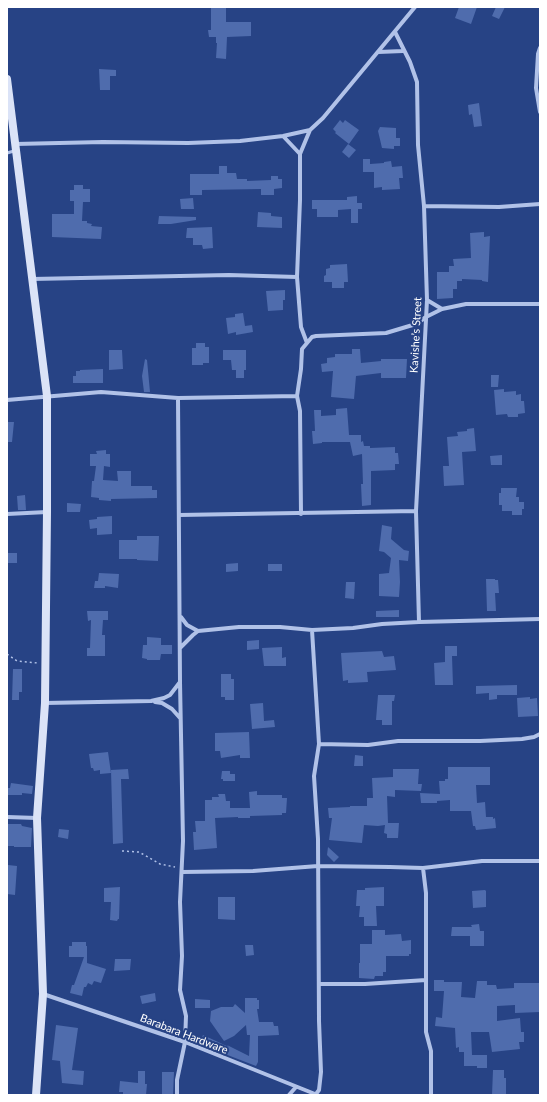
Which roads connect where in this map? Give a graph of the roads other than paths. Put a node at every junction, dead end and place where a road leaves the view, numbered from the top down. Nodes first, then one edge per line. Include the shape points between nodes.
1 (415, 7) edge
2 (395, 32) junction
3 (540, 48) edge
4 (403, 51) junction
5 (378, 52) junction
6 (539, 55) edge
7 (7, 79) edge
8 (540, 112) edge
9 (310, 130) junction
10 (283, 136) junction
11 (16, 147) junction
12 (7, 153) edge
13 (300, 154) junction
14 (540, 204) edge
15 (424, 206) junction
16 (298, 277) junction
17 (32, 278) junction
18 (427, 300) junction
19 (540, 304) edge
20 (442, 309) junction
21 (426, 317) junction
22 (307, 343) junction
23 (47, 396) junction
24 (297, 396) junction
25 (178, 398) junction
26 (7, 400) edge
27 (416, 511) junction
28 (47, 512) junction
29 (7, 514) edge
30 (301, 514) junction
31 (179, 515) junction
32 (180, 617) junction
33 (540, 619) edge
34 (419, 622) junction
35 (312, 630) junction
36 (198, 632) junction
37 (180, 648) junction
38 (180, 682) junction
39 (151, 701) junction
40 (45, 703) junction
41 (180, 719) junction
42 (540, 734) edge
43 (534, 737) junction
44 (540, 741) edge
45 (319, 744) junction
46 (7, 817) edge
47 (37, 818) junction
48 (540, 861) edge
49 (318, 866) junction
50 (423, 868) junction
51 (182, 870) junction
52 (426, 980) junction
53 (319, 984) junction
54 (43, 994) junction
55 (185, 1042) junction
56 (296, 1087) junction
57 (315, 1094) edge
58 (36, 1095) edge
59 (177, 1095) edge
60 (289, 1095) edge
61 (431, 1095) edge

1 - 2 street
2 - 4 street, Kavishe’s Street
2 - 5 street
3 - 6 street
4 - 5 street
4 - 15 street, Kavishe’s Street via 417,82 418,145
5 - 9 street
6 - 8 street via 536,88
7 - 11 street
9 - 10 street
9 - 13 street
10 - 11 street via 240,141 103,142
10 - 13 street
11 - 12 lane
11 - 17 street
13 - 16 street
14 - 15 street via 499,207
15 - 18 street, Kavishe’s Street
16 - 17 street via 229,275
16 - 22 street via 301,327
17 - 23 street
18 - 20 street
18 - 21 street, Kavishe’s Street
19 - 20 street via 466,304
20 - 21 street
21 - 22 street via 416,324 386,333 316,336
21 - 27 street, Kavishe’s Street
22 - 24 street via 302,349 302,369
23 - 25 street via 101,392
23 - 26 street
23 - 28 street
24 - 25 street
24 - 30 street via 300,411
25 - 31 street
27 - 30 street
27 - 34 street, Kavishe’s Street
28 - 29 street
28 - 40 street
30 - 31 street
31 - 32 street
32 - 36 street
32 - 37 street
33 - 34 street
34 - 35 street
35 - 36 street via 239,627
35 - 45 street
36 - 37 street
37 - 38 street
38 - 39 street via 170,695
38 - 41 street
39 - 40 street
39 - 41 street via 162,703 172,709
40 - 47 street
41 - 51 street
42 - 43 street
43 - 44 street
43 - 45 street via 480,742 398,741
45 - 49 street via 314,776
46 - 47 street
47 - 54 street
48 - 50 street via 482,861
49 - 50 street
49 - 51 street via 253,871
49 - 53 street
50 - 52 street via 426,893
51 - 55 street via 180,990 186,1016
52 - 53 street
52 - 61 street via 426,1032 431,1051
53 - 57 street via 320,1084
54 - 55 street, Barabara Hardware
54 - 58 street
55 - 56 street, Barabara Hardware
55 - 59 street via 177,1080
56 - 57 street, Barabara Hardware
56 - 60 street

